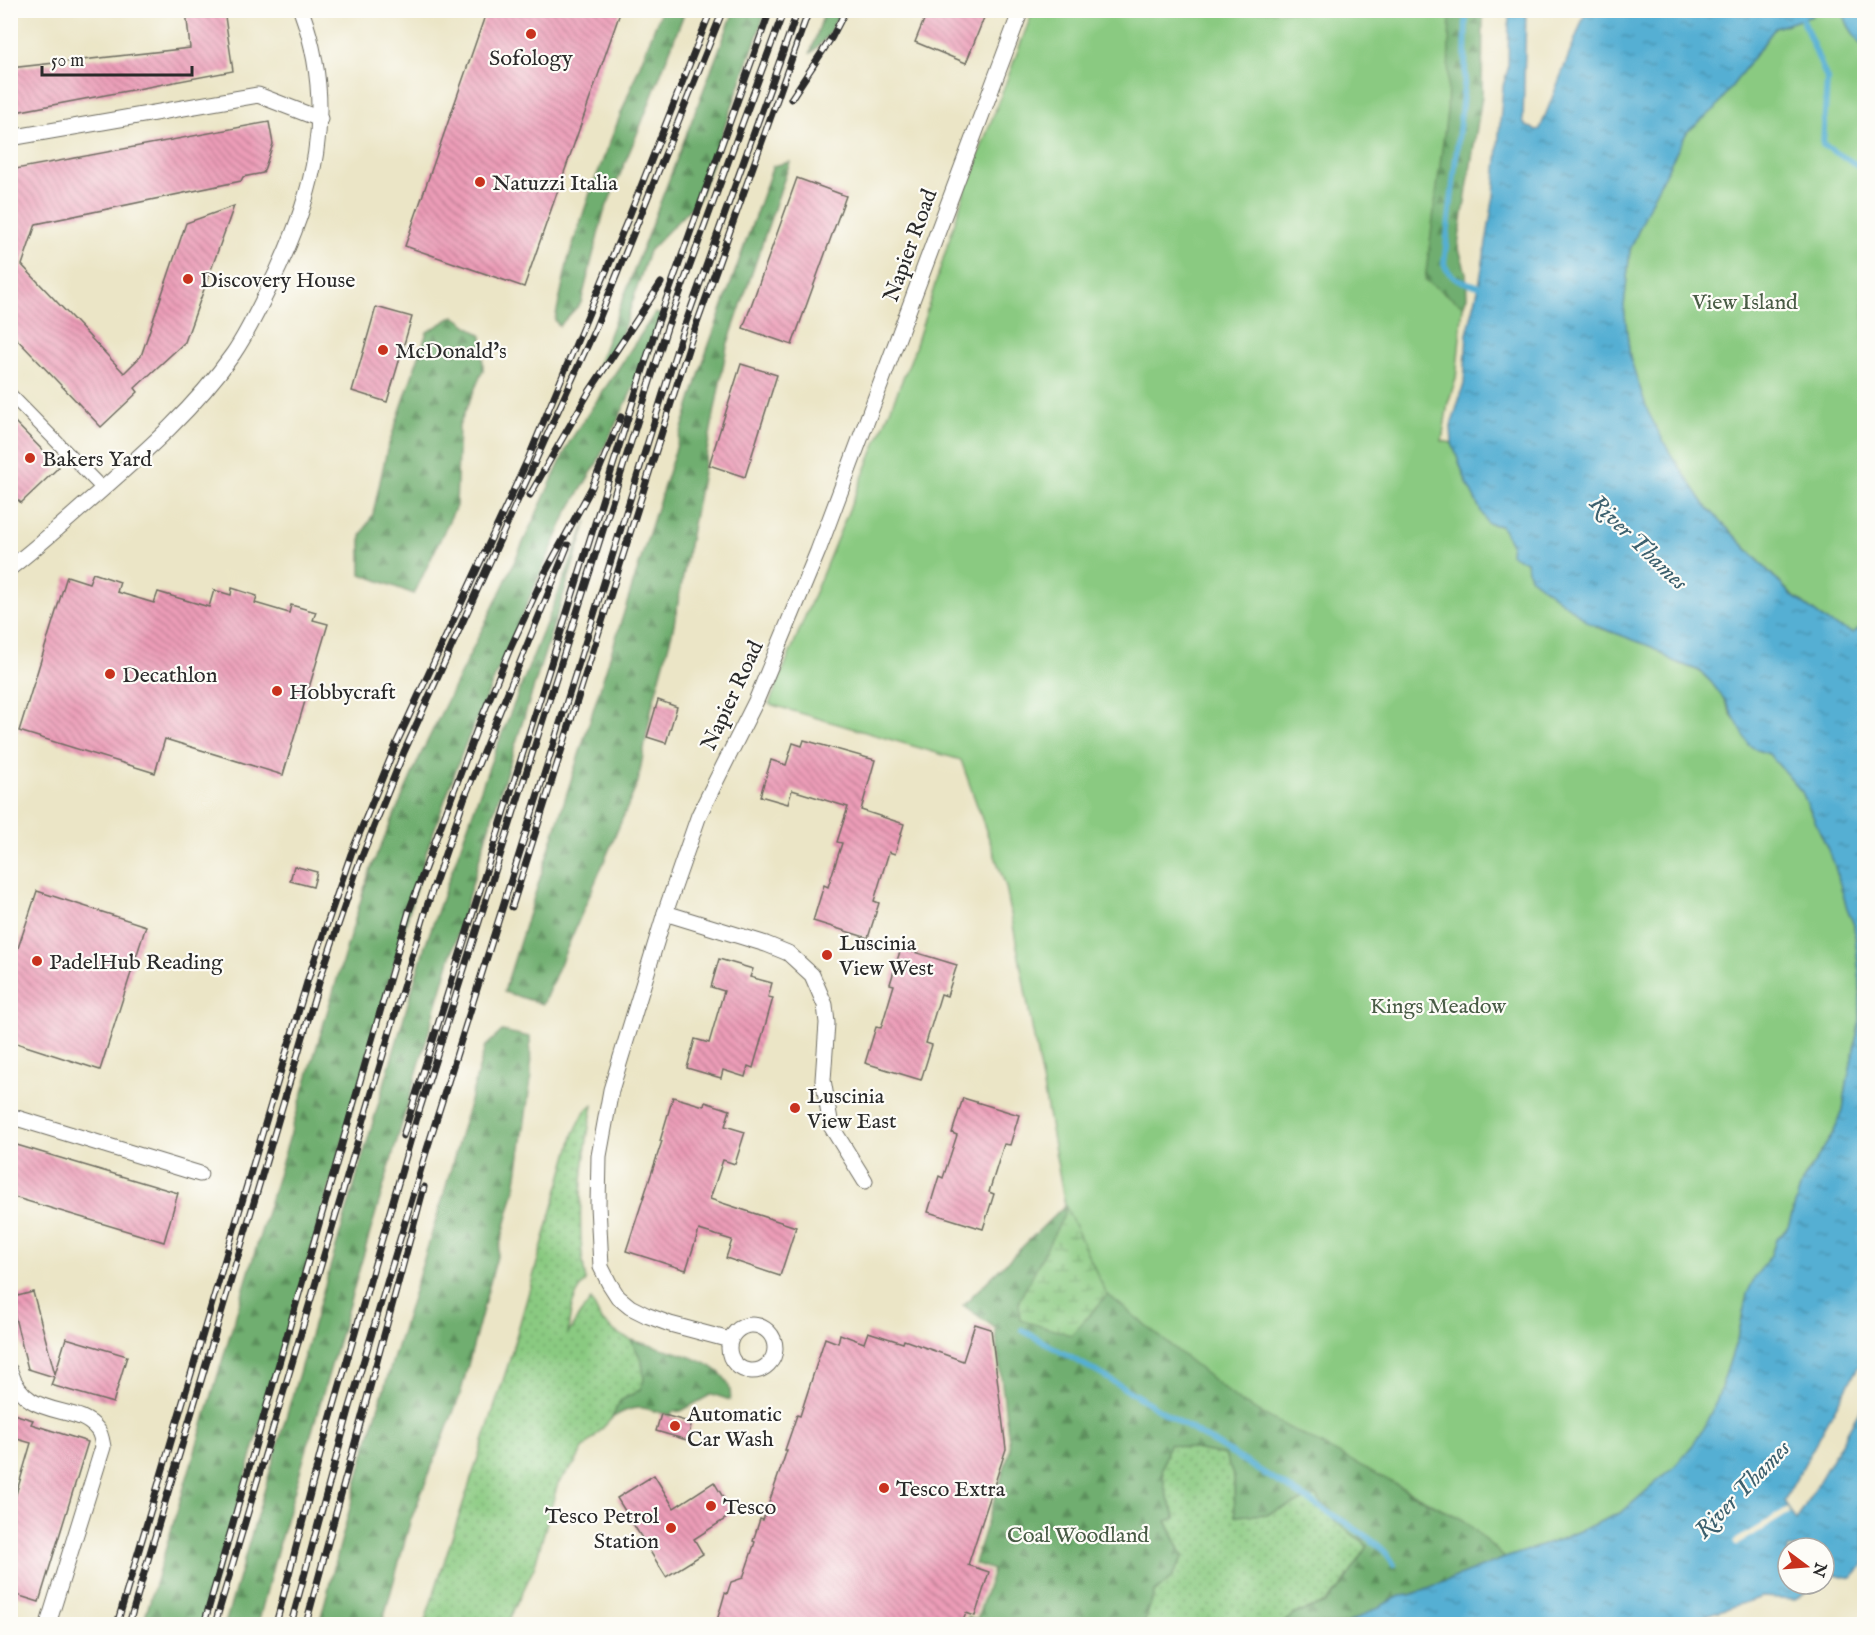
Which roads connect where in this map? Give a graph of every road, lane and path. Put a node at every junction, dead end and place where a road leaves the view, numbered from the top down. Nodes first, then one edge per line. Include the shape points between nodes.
1 (301, 10) edge
2 (1021, 10) edge
3 (320, 118) junction
4 (10, 138) edge
5 (10, 394) edge
6 (103, 489) junction
7 (10, 568) edge
8 (665, 913) junction
9 (10, 1116) edge
10 (200, 1174) dead end
11 (865, 1181) dead end
12 (730, 1340) dead end
13 (10, 1371) edge
14 (48, 1624) edge

1 - 3 street via 308,29
2 - 8 street, Napier Road via 818,551 756,701 699,815
3 - 4 street via 258,95
3 - 6 street via 301,215 250,326 199,396 145,453
5 - 6 street
6 - 7 street
8 - 11 street via 788,953 812,975 825,1005 824,1080 831,1126
8 - 12 street, Napier Road via 603,1125 597,1205 602,1268 618,1297 630,1307 657,1320
9 - 10 street
13 - 14 street via 26,1397 44,1407 88,1420 99,1430 103,1447

